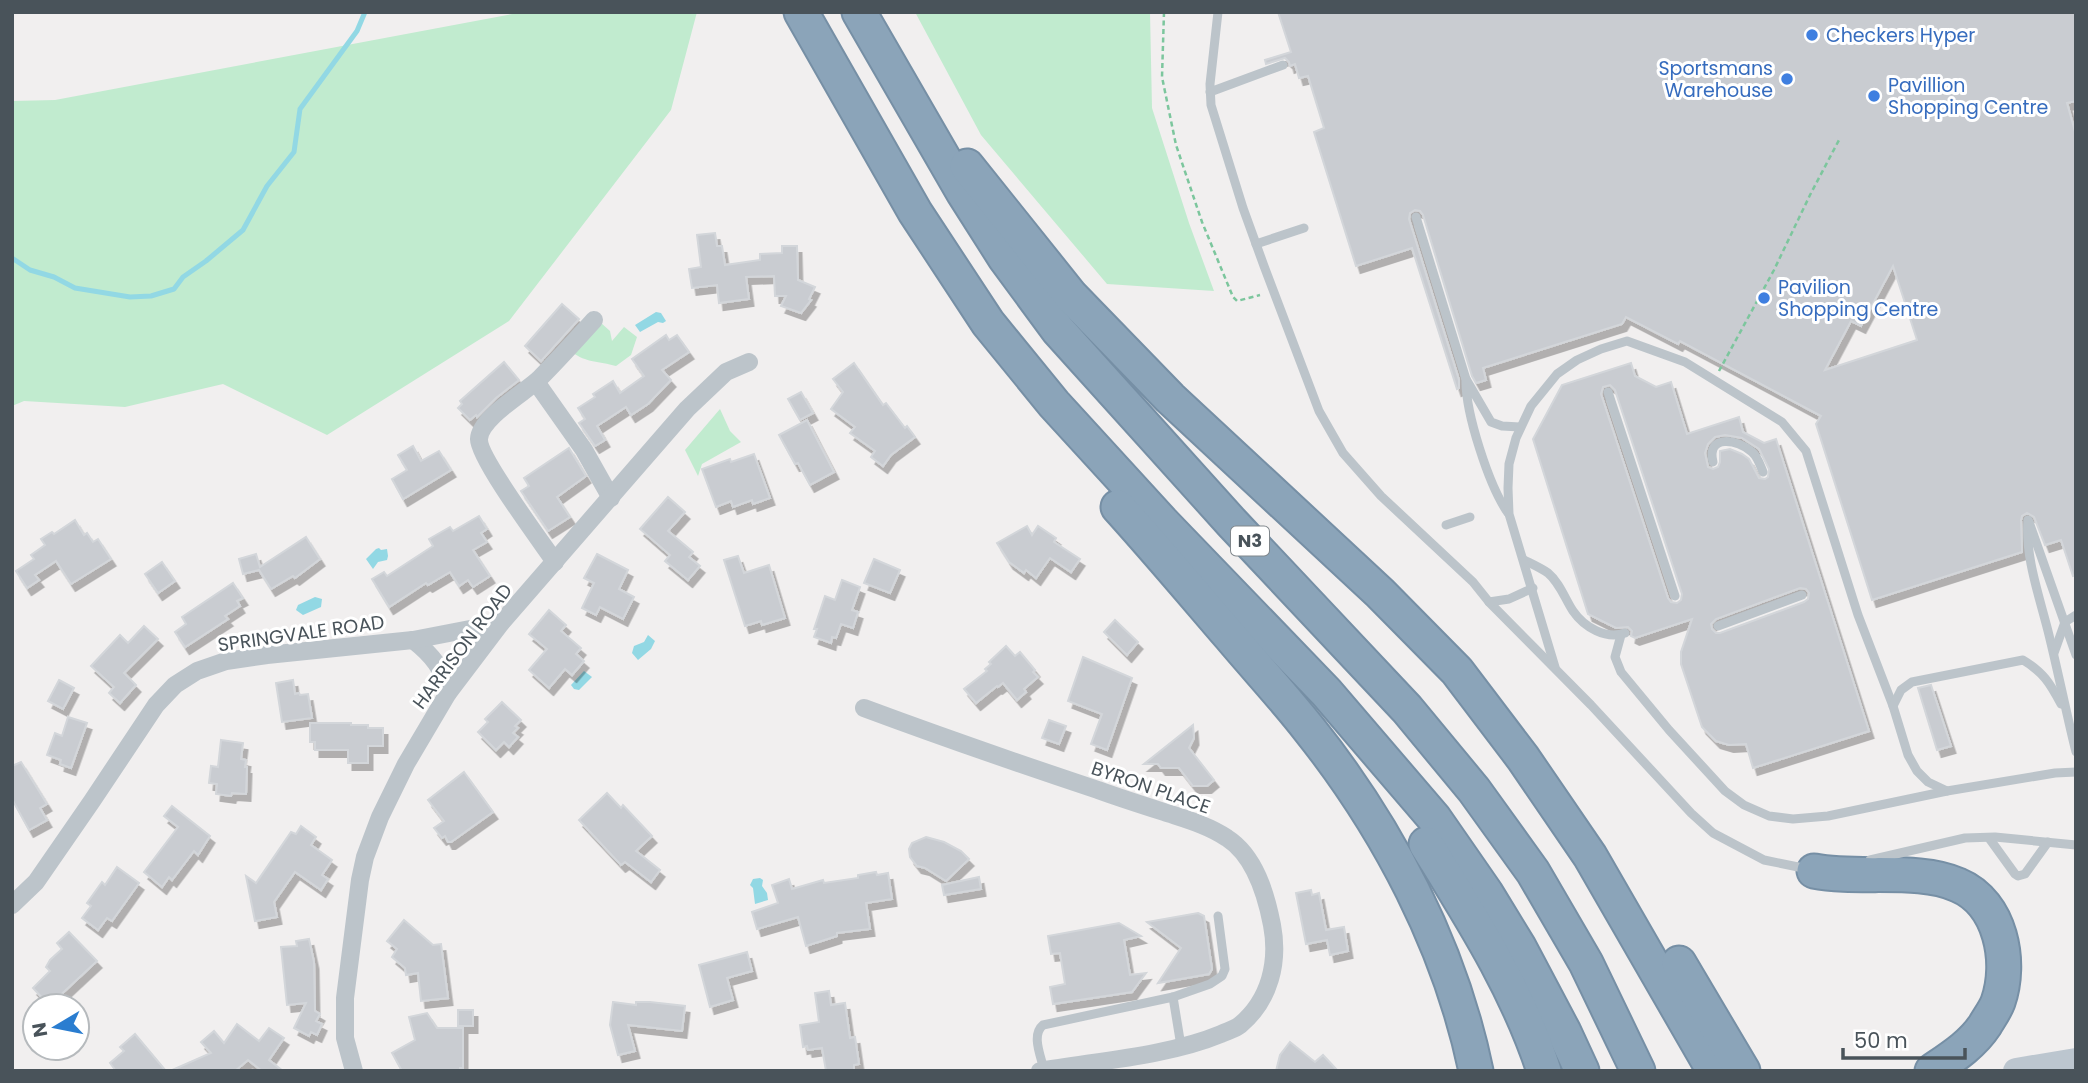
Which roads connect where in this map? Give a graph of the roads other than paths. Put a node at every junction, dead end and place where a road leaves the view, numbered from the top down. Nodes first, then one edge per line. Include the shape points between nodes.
1 (801, 12) edge
2 (859, 12) edge
3 (1218, 12) edge
4 (1283, 65) dead end
5 (893, 74) junction
6 (1210, 92) junction
7 (1416, 217) dead end
8 (1304, 228) dead end
9 (1256, 244) junction
10 (594, 320) dead end
11 (988, 323) junction
12 (749, 362) dead end
13 (1466, 379) junction
14 (536, 382) junction
15 (1608, 392) dead end
16 (1520, 427) junction
17 (1713, 463) dead end
18 (1763, 472) dead end
19 (611, 498) junction
20 (1509, 514) junction
21 (1470, 517) dead end
22 (1446, 525) dead end
23 (1524, 560) junction
24 (555, 562) junction
25 (1533, 588) junction
26 (1802, 595) dead end
27 (1675, 596) dead end
28 (1489, 602) junction
29 (1250, 614) junction
30 (2076, 615) edge
31 (2065, 622) junction
32 (501, 623) junction
33 (1717, 626) dead end
34 (413, 639) junction
35 (2054, 655) junction
36 (2076, 655) edge
37 (1556, 668) junction
38 (1457, 671) junction
39 (449, 693) junction
40 (1893, 706) junction
41 (864, 708) dead end
42 (2068, 719) junction
43 (2076, 752) edge
44 (2076, 772) edge
45 (1947, 791) junction
46 (1989, 838) junction
47 (2048, 842) junction
48 (2076, 845) edge
49 (1862, 862) dead end
50 (1850, 864) dead end
51 (1814, 870) junction
52 (12, 905) edge
53 (1218, 916) dead end
54 (1173, 997) junction
55 (1181, 1046) junction
56 (2071, 1059) edge
57 (1042, 1070) edge
58 (354, 1071) edge
59 (1476, 1071) edge
60 (1544, 1071) edge
61 (1582, 1071) edge
62 (1637, 1071) edge
63 (1714, 1071) edge
64 (1743, 1071) edge
65 (1932, 1071) edge
66 (2016, 1071) edge

1 - 11 highway, N3 via 915,212
2 - 5 highway, N3
3 - 6 lane
4 - 6 lane
5 - 38 highway via 1071,296 1170,398
5 - 62 highway, N3 via 1005,258 1058,330 1407,709 1474,790 1533,872 1587,963
6 - 9 lane
7 - 13 lane
8 - 9 lane
9 - 28 lane via 1319,411 1343,453
10 - 14 street
11 - 29 highway, N3 via 1054,404
11 - 59 highway via 1026,394 1058,440 1310,729 1366,809 1423,912 1468,1035
12 - 19 street, HARRISON ROAD via 726,372 687,409
13 - 16 lane via 1491,422
13 - 20 lane via 1467,402 1487,467
14 - 19 street
14 - 24 street via 495,415 479,442
15 - 27 lane
16 - 20 lane via 1509,464
16 - 40 lane via 1542,391 1567,366 1627,341 1685,362 1782,422 1806,451 1854,603
17 - 18 lane via 1715,447 1733,441 1752,452
19 - 24 street, HARRISON ROAD
20 - 23 lane
21 - 22 lane
23 - 25 lane
23 - 45 lane via 1548,573 1586,625 1605,634 1623,634 1615,657 1621,672 1717,783 1744,805 1769,817 1793,819
24 - 32 street, HARRISON ROAD
25 - 28 lane via 1510,599
25 - 37 lane
26 - 33 lane
28 - 37 lane
29 - 60 highway via 1303,691 1371,768 1420,835 1493,952 1526,1019
29 - 61 highway, N3 via 1326,692 1434,818 1519,947
30 - 31 lane
31 - 35 lane
31 - 35 lane via 2028,520 2038,596
31 - 36 lane
32 - 34 street, SPRINGVALE ROAD
32 - 39 street, HARRISON ROAD
34 - 39 street via 436,660
34 - 52 street, SPRINGVALE ROAD via 226,661 175,685 156,705 36,881
35 - 42 lane
37 - 51 lane via 1713,833 1764,860
38 - 63 highway via 1590,856
38 - 64 highway via 1499,703 1546,760 1620,866
39 - 58 street, HARRISON ROAD via 406,764 365,857 345,998 345,1038
40 - 42 lane via 1901,690 1912,682 2023,660 2050,683
40 - 45 lane via 1917,771
41 - 55 street, BYRON PLACE via 1198,823 1228,838 1244,855 1267,901 1273,933 1275,958 1268,989 1238,1027
42 - 43 lane
44 - 45 lane
46 - 47 lane
46 - 47 lane via 2018,876 2025,874
46 - 49 lane via 1947,841
47 - 48 lane
50 - 51 lane
51 - 65 highway via 1835,875 1941,879 1974,894 1997,924 2004,977 1998,1003 1962,1051
53 - 54 lane via 1222,976
54 - 55 lane
54 - 57 lane via 1043,1025 1036,1035
55 - 57 street, BYRON PLACE
56 - 66 main road

